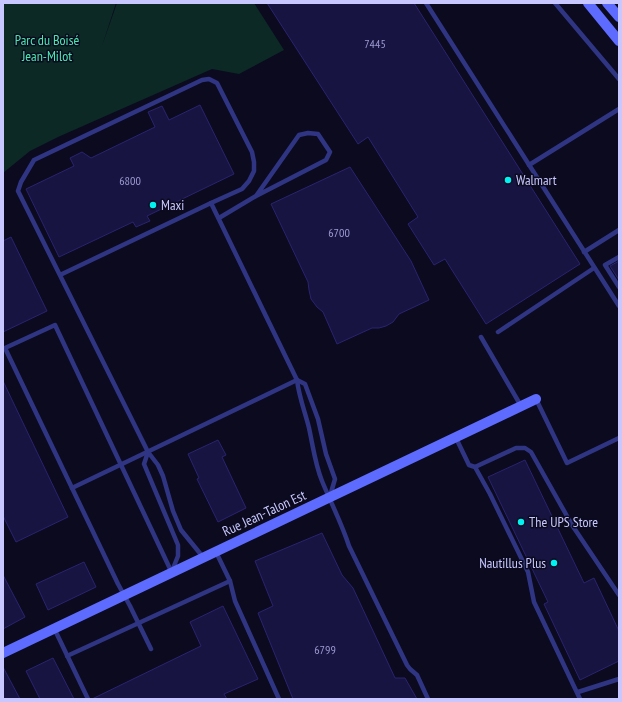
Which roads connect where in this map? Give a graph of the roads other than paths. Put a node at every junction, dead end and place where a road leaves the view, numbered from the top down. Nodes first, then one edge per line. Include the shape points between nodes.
1 (426, 3) edge
2 (555, 3) edge
3 (588, 3) edge
4 (607, 3) edge
5 (619, 17) edge
6 (619, 41) edge
7 (619, 79) edge
8 (619, 109) edge
9 (529, 165) junction
10 (256, 196) junction
11 (211, 203) junction
12 (219, 218) junction
13 (619, 230) edge
14 (584, 252) junction
15 (619, 257) edge
16 (594, 268) junction
17 (60, 275) junction
18 (619, 287) edge
19 (619, 306) edge
20 (498, 332) dead end
21 (481, 338) dead end
22 (297, 380) junction
23 (536, 399) joint
24 (521, 406) junction
25 (456, 438) junction
26 (619, 438) edge
27 (148, 452) junction
28 (122, 464) junction
29 (475, 467) junction
30 (72, 488) junction
31 (330, 498) junction
32 (216, 552) junction
33 (203, 558) junction
34 (172, 572) junction
35 (230, 581) junction
36 (124, 595) junction
37 (619, 595) edge
38 (139, 623) junction
39 (53, 628) junction
40 (150, 649) dead end
41 (3, 652) edge
42 (67, 656) junction
43 (619, 679) edge
44 (578, 692) junction
45 (88, 699) edge
46 (279, 699) edge
47 (428, 699) edge
48 (580, 699) edge

1 - 9 lane
2 - 7 lane
3 - 6 main road
4 - 5 main road
8 - 9 lane
9 - 14 lane
10 - 10 lane via 299,135 318,134 330,152 326,160
10 - 12 lane
11 - 12 lane
11 - 17 lane
11 - 17 lane via 242,189 252,176 254,162 252,152 217,83 209,79 202,80 34,160 18,191
12 - 22 lane
13 - 14 lane
14 - 16 lane
15 - 18 lane via 605,265
16 - 19 lane
16 - 20 lane
17 - 27 lane
21 - 24 lane
22 - 27 lane
22 - 31 lane via 316,461
22 - 31 lane via 305,384 335,479
23 - 24 main road, Rue Jean-Talon Est
23 - 26 lane via 567,463
24 - 25 main road, Rue Jean-Talon Est
25 - 29 lane via 469,465
25 - 31 main road, Rue Jean-Talon Est
27 - 28 lane
27 - 33 lane via 163,476 181,530
27 - 34 lane via 144,464 178,545 178,556
28 - 30 lane
28 - 30 lane via 55,325 5,348
28 - 34 lane
29 - 37 lane via 516,448 525,448 531,452 572,524
29 - 44 lane via 528,572 534,602
30 - 36 lane
31 - 32 main road, Rue Jean-Talon Est
31 - 47 lane via 349,546 406,665 418,675
32 - 33 main road, Rue Jean-Talon Est
32 - 35 lane
33 - 34 main road, Rue Jean-Talon Est
34 - 36 main road, Rue Jean-Talon Est
35 - 38 lane
35 - 46 lane via 235,601
36 - 38 lane
36 - 39 main road, Rue Jean-Talon Est
38 - 40 lane
38 - 42 lane
39 - 41 main road, Rue Jean-Talon Est
39 - 42 lane
42 - 45 lane
43 - 44 lane
44 - 48 lane

